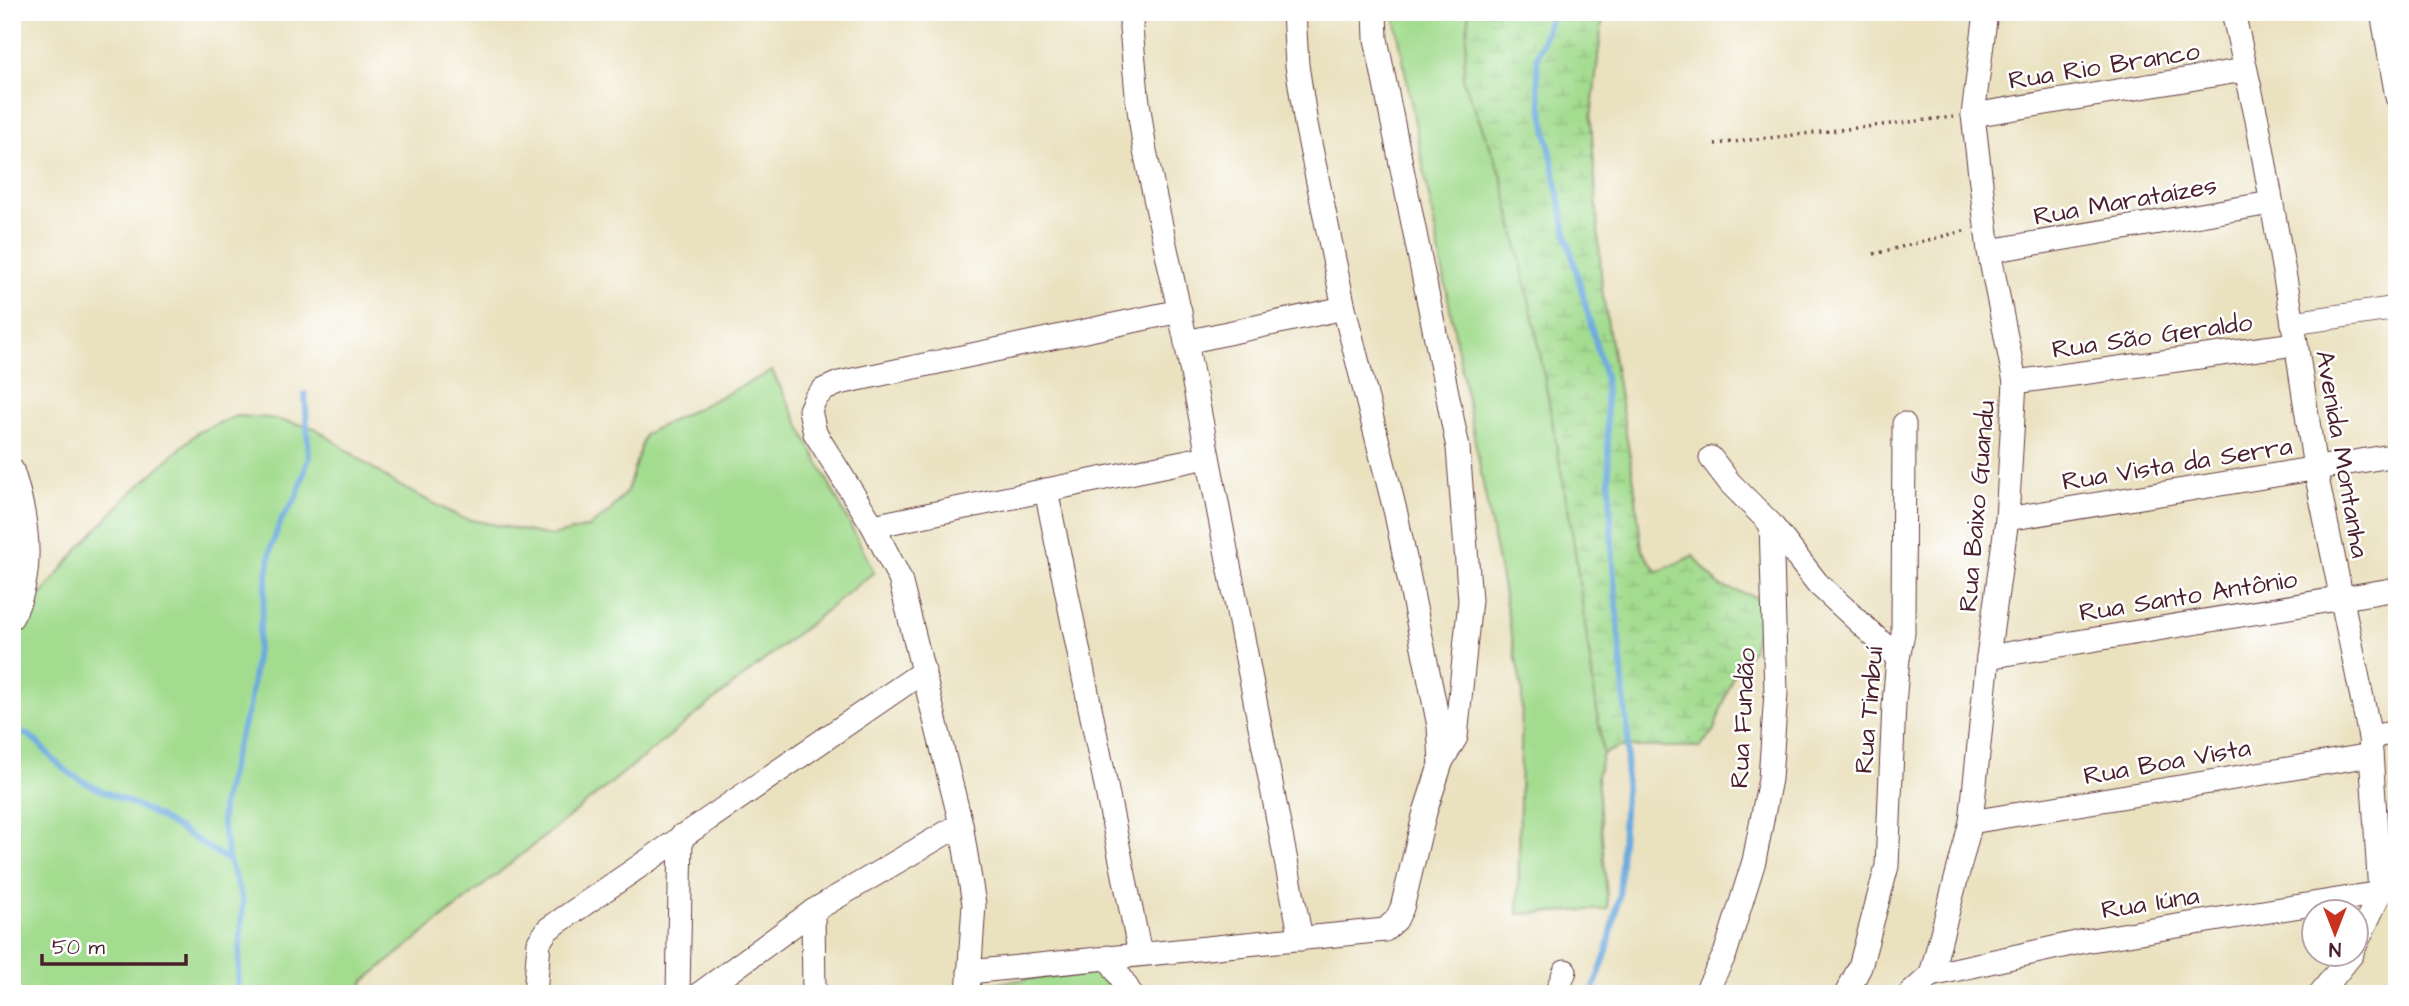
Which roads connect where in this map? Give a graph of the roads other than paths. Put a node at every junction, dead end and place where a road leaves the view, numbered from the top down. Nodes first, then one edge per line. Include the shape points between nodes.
1 (1132, 12) edge
2 (1294, 12) edge
3 (1375, 12) edge
4 (1986, 12) edge
5 (2233, 12) edge
6 (2382, 12) edge
7 (2244, 70) junction
8 (2397, 97) edge
9 (1973, 115) junction
10 (2271, 204) junction
11 (1989, 251) junction
12 (2397, 307) edge
13 (1344, 308) junction
14 (1180, 311) junction
15 (2294, 333) junction
16 (1186, 342) junction
17 (2015, 382) junction
18 (1905, 424) dead end
19 (2397, 455) edge
20 (1207, 457) junction
21 (1711, 458) dead end
22 (2315, 468) junction
23 (12, 470) edge
24 (1046, 490) junction
25 (2007, 519) junction
26 (1771, 524) junction
27 (873, 526) junction
28 (2397, 589) edge
29 (2340, 598) junction
30 (12, 617) edge
31 (1988, 657) junction
32 (1898, 658) junction
33 (924, 671) junction
34 (2397, 732) edge
35 (2371, 746) junction
36 (1441, 763) junction
37 (1971, 822) junction
38 (961, 824) junction
39 (681, 836) junction
40 (2380, 893) junction
41 (813, 911) junction
42 (2370, 915) edge
43 (1301, 939) junction
44 (1140, 954) junction
45 (1108, 957) junction
46 (2341, 968) edge
47 (1565, 971) dead end
48 (1931, 975) junction
49 (969, 983) edge
50 (535, 994) edge
51 (678, 994) edge
52 (699, 994) edge
53 (814, 994) edge
54 (1131, 994) edge
55 (1556, 994) edge
56 (1705, 994) edge
57 (1846, 994) edge
58 (1910, 994) edge
59 (2320, 994) edge

1 - 14 street via 1145,151
2 - 13 street via 1306,124
3 - 36 street via 1376,39 1458,448 1470,600 1456,737
4 - 9 street, Rua Baixo Guandu
5 - 7 street, Avenida Montanha
6 - 8 street
7 - 9 street, Rua Rio Branco
7 - 10 street, Avenida Montanha
9 - 11 street, Rua Baixo Guandu
10 - 11 street, Rua Marataízes
10 - 15 street, Avenida Montanha
11 - 17 street, Rua Baixo Guandu
12 - 15 street, Rua São Geraldo
13 - 16 street
13 - 36 street via 1396,514 1439,726
14 - 16 street
14 - 27 street via 823,390 810,410 816,433
15 - 17 street, Rua São Geraldo
15 - 22 street, Avenida Montanha
16 - 20 street
17 - 25 street, Rua Baixo Guandu
18 - 32 street, Rua Timbuí via 1903,633
19 - 22 street, Rua Vista da Serra
20 - 24 street
20 - 43 street
21 - 26 street
22 - 25 street, Rua Vista da Serra
22 - 29 street, Avenida Montanha
23 - 30 street via 28,539 19,605
24 - 27 street
24 - 44 street
25 - 31 street, Rua Baixo Guandu
26 - 32 street via 1818,584
26 - 56 street, Rua Fundão via 1776,692 1770,779 1754,861 1725,954
27 - 33 street via 900,579
28 - 29 street, Rua Santo Antônio
29 - 31 street, Rua Santo Antônio
29 - 35 street, Avenida Montanha
31 - 37 street, Rua Baixo Guandu
32 - 57 street, Rua Timbuí via 1887,866 1860,967
33 - 38 street
33 - 39 street
34 - 35 street, Rua Boa Vista
35 - 37 street, Rua Boa Vista
35 - 40 street, Avenida Montanha
36 - 43 street via 1396,920 1385,930
37 - 48 street, Rua Baixo Guandu
38 - 41 street
38 - 49 street via 974,904
39 - 50 street via 548,929 539,942
39 - 51 street
40 - 42 street, Avenida Montanha
40 - 48 street, Rua Iúna via 2085,941
41 - 52 street
41 - 53 street
43 - 44 street
44 - 45 street
45 - 49 street
45 - 54 street
46 - 59 street
47 - 55 street
48 - 58 street

